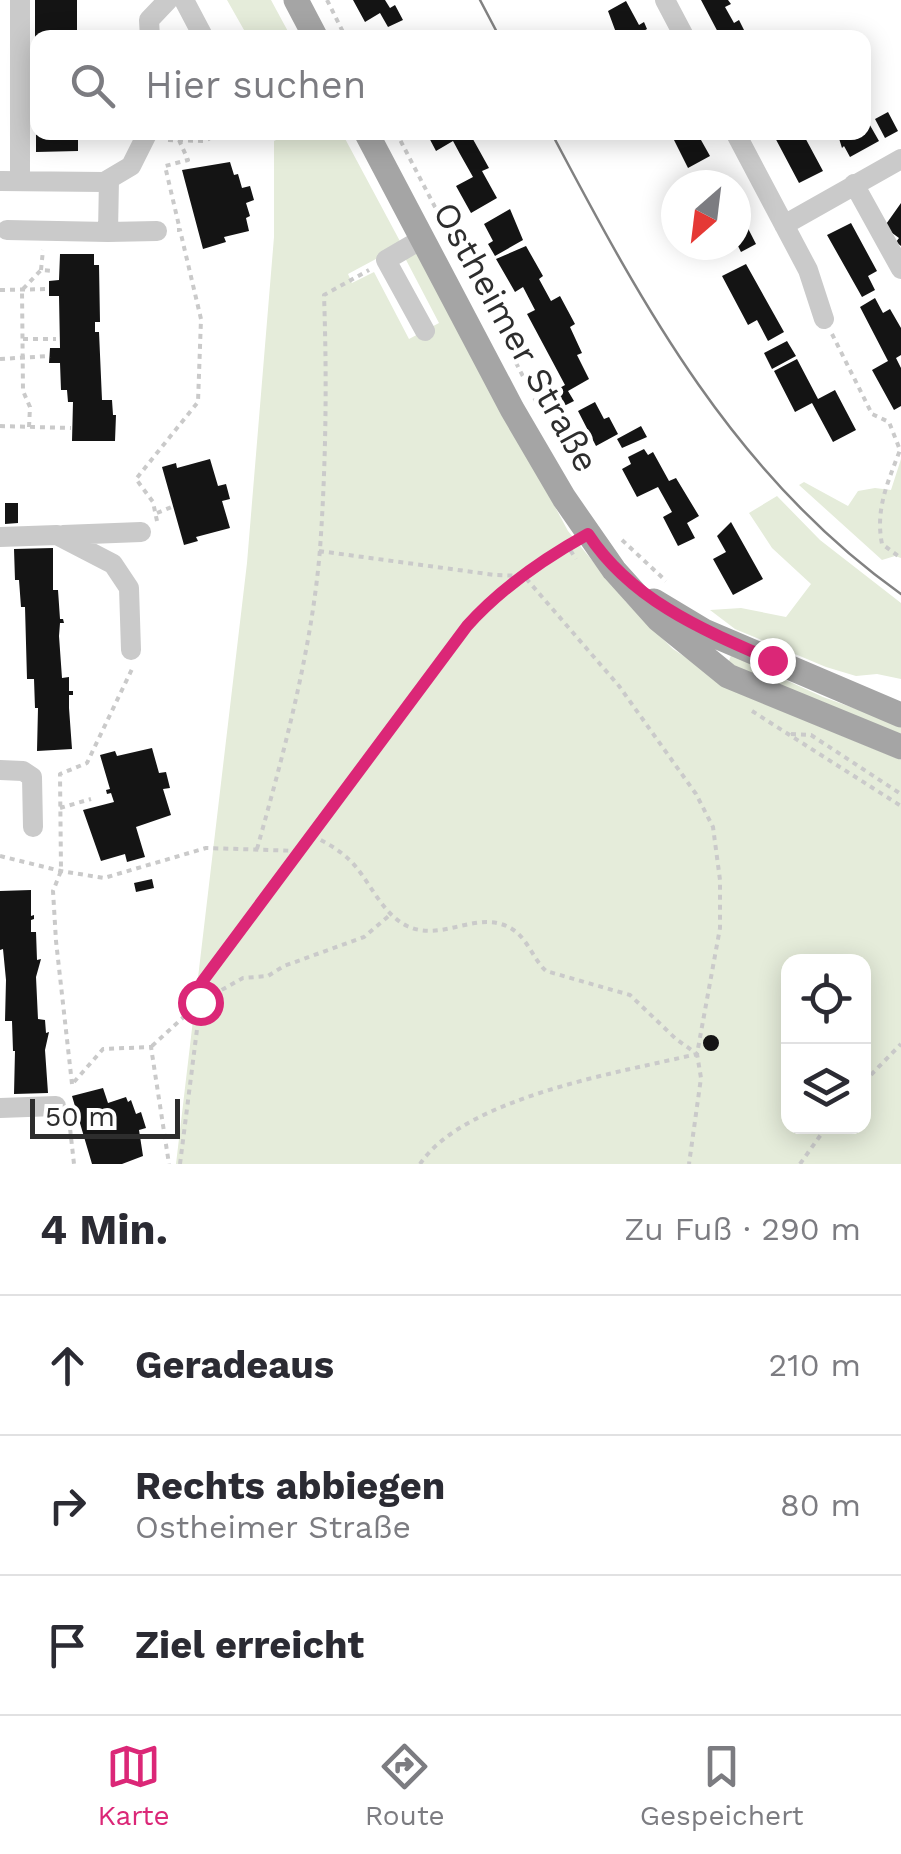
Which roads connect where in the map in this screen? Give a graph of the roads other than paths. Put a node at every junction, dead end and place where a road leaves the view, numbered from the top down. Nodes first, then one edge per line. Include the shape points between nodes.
1 (20, 0) edge
2 (168, 0) edge
3 (184, 0) edge
4 (296, 0) edge
5 (665, 0) edge
6 (150, 30) edge
7 (200, 30) edge
8 (312, 30) edge
9 (681, 30) edge
10 (146, 140) edge
11 (370, 140) edge
12 (739, 140) edge
13 (901, 159) edge
14 (109, 179) junction
15 (10, 181) edge
16 (854, 184) junction
17 (784, 225) junction
18 (7, 230) dead end
19 (157, 231) road end
20 (108, 232) junction
21 (422, 239) junction
22 (901, 269) edge
23 (824, 319) road end
24 (424, 331) dead end
25 (141, 532) dead end
26 (57, 535) junction
27 (0, 537) edge
28 (614, 570) junction
29 (736, 645) junction
30 (132, 650) road end
31 (722, 672) junction
32 (901, 715) edge
33 (901, 746) edge
34 (0, 770) edge
35 (34, 826) dead end
36 (64, 1103) road end
37 (0, 1108) edge

1 - 15 street
2 - 6 street via 150,20
3 - 7 street
4 - 8 main road
5 - 9 street
10 - 14 street via 131,166
11 - 21 main road, Ostheimer Straße
12 - 17 street
13 - 16 street
14 - 15 street
14 - 20 street
16 - 17 street
16 - 22 street
17 - 23 street
18 - 20 street
19 - 20 street
21 - 24 street via 386,260
21 - 28 main road, Ostheimer Straße via 512,410
25 - 26 street
26 - 27 street
26 - 30 street via 114,564 129,588
28 - 29 main road, Ostheimer Straße via 658,604
28 - 31 main road, Ostheimer Straße via 658,619
29 - 31 main road via 724,656
29 - 32 main road, Ostheimer Straße
31 - 33 main road, Ostheimer Straße
34 - 35 street via 22,770 32,778
36 - 37 street

